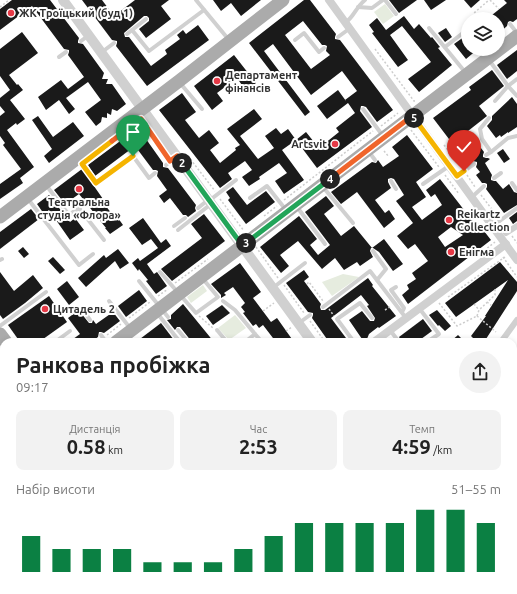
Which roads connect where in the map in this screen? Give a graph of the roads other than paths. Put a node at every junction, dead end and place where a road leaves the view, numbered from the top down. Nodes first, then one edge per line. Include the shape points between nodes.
1 (63, 0) edge
2 (196, 0) edge
3 (283, 0) edge
4 (329, 0) edge
5 (365, 0) edge
6 (384, 0) edge
7 (358, 7) junction
8 (204, 10) junction
9 (396, 14) dead end
10 (146, 19) dead end
11 (510, 24) dead end
12 (347, 26) junction
13 (429, 28) dead end
14 (132, 30) junction
15 (127, 34) dead end
16 (461, 34) edge
17 (517, 34) edge
18 (338, 37) dead end
19 (295, 40) dead end
20 (230, 41) junction
21 (114, 43) dead end
22 (445, 47) junction
23 (324, 48) dead end
24 (66, 52) dead end
25 (102, 53) junction
26 (59, 57) dead end
27 (487, 58) junction
28 (466, 74) junction
29 (517, 79) edge
30 (179, 81) junction
31 (508, 86) junction
32 (517, 96) edge
33 (494, 101) dead end
34 (142, 109) junction
35 (202, 109) dead end
36 (363, 109) dead end
37 (412, 116) junction
38 (489, 118) dead end
39 (517, 136) edge
40 (384, 144) junction
41 (491, 152) junction
42 (181, 154) junction
43 (486, 155) dead end
44 (78, 158) junction
45 (474, 164) dead end
46 (166, 165) dead end
47 (449, 166) junction
48 (501, 172) dead end
49 (155, 173) dead end
50 (460, 174) junction
51 (494, 178) dead end
52 (236, 180) dead end
53 (390, 181) dead end
54 (44, 183) junction
55 (512, 183) dead end
56 (423, 184) dead end
57 (322, 185) junction
58 (484, 186) dead end
59 (396, 189) dead end
60 (517, 190) edge
61 (475, 194) junction
62 (26, 197) junction
63 (250, 198) dead end
64 (212, 200) junction
65 (288, 206) junction
66 (198, 208) dead end
67 (517, 208) edge
68 (0, 217) edge
69 (185, 218) dead end
70 (352, 223) dead end
71 (174, 226) dead end
72 (493, 226) junction
73 (517, 226) edge
74 (178, 230) dead end
75 (508, 233) road end
76 (104, 240) dead end
77 (325, 244) dead end
78 (506, 244) junction
79 (249, 246) junction
80 (372, 251) dead end
81 (93, 254) dead end
82 (517, 260) edge
83 (305, 263) dead end
84 (160, 272) dead end
85 (201, 277) junction
86 (140, 280) dead end
87 (377, 280) junction
88 (277, 284) junction
89 (396, 287) dead end
90 (175, 290) junction
91 (46, 292) dead end
92 (109, 301) dead end
93 (223, 301) dead end
94 (325, 306) road end
95 (419, 308) junction
96 (160, 309) junction
97 (85, 313) dead end
98 (404, 315) junction
99 (309, 316) road end
100 (372, 318) dead end
101 (90, 320) dead end
102 (517, 320) edge
103 (295, 325) junction
104 (0, 326) edge
105 (178, 330) dead end
106 (216, 330) road end
107 (390, 330) junction
108 (70, 331) dead end
109 (125, 333) edge
110 (255, 334) junction
111 (60, 338) edge
112 (178, 338) edge
113 (185, 338) edge
114 (223, 338) edge
115 (250, 338) edge
116 (258, 338) edge
117 (308, 338) edge
118 (351, 338) edge
119 (379, 338) edge
120 (396, 338) edge
121 (433, 338) edge
122 (504, 338) edge

1 - 25 street via 85,38
2 - 8 lane
3 - 20 main road
4 - 12 street
5 - 7 lane
6 - 7 lane via 372,8
6 - 9 lane
7 - 12 lane
8 - 14 lane via 149,51
8 - 20 lane
10 - 14 lane
11 - 17 lane
12 - 18 lane
12 - 37 street
13 - 22 lane
14 - 15 lane
16 - 22 lane
17 - 27 main road
19 - 23 lane via 304,33 319,52
20 - 30 main road
21 - 25 lane
22 - 28 lane
24 - 26 lane
25 - 34 street
27 - 28 main road
27 - 31 lane
28 - 37 main road
29 - 31 lane
30 - 34 main road
30 - 35 lane
31 - 32 lane
31 - 33 lane
34 - 42 street
34 - 44 main road
36 - 40 lane
37 - 40 main road
37 - 47 street
38 - 41 lane via 480,129 482,139
39 - 41 lane via 508,138
40 - 57 main road via 371,155
41 - 43 lane
42 - 46 lane
42 - 64 street
44 - 49 lane via 96,183 133,156 149,178
44 - 54 main road
45 - 50 lane
47 - 50 street
47 - 56 lane
48 - 51 lane
50 - 61 street
52 - 64 lane
53 - 59 lane
54 - 62 main road
54 - 76 lane via 70,215 79,208
55 - 60 lane
57 - 65 main road
57 - 70 lane
58 - 61 lane
61 - 72 street
62 - 68 main road
62 - 81 lane via 79,265
63 - 65 lane via 268,186
64 - 66 lane
64 - 74 lane
64 - 79 street
65 - 77 lane
65 - 79 main road
67 - 72 lane
69 - 71 lane
72 - 78 street
73 - 75 street
78 - 82 street
78 - 95 street
79 - 85 main road
79 - 88 street
80 - 87 lane via 386,269
83 - 88 lane
84 - 90 lane
85 - 90 main road
85 - 90 lane via 218,297 196,313
86 - 96 lane
87 - 94 lane via 370,271
87 - 98 lane
88 - 103 street
89 - 98 lane via 391,290 404,308
90 - 96 main road
91 - 104 lane
92 - 109 lane
93 - 110 lane via 235,310
95 - 98 street
95 - 121 lane via 439,334
96 - 109 main road
96 - 112 lane
97 - 101 lane
98 - 107 street
99 - 103 lane
100 - 118 lane via 360,303 337,319
102 - 122 street
103 - 117 street
105 - 113 lane
106 - 114 lane
107 - 119 street
107 - 120 lane
108 - 111 lane
110 - 115 lane
110 - 116 lane

